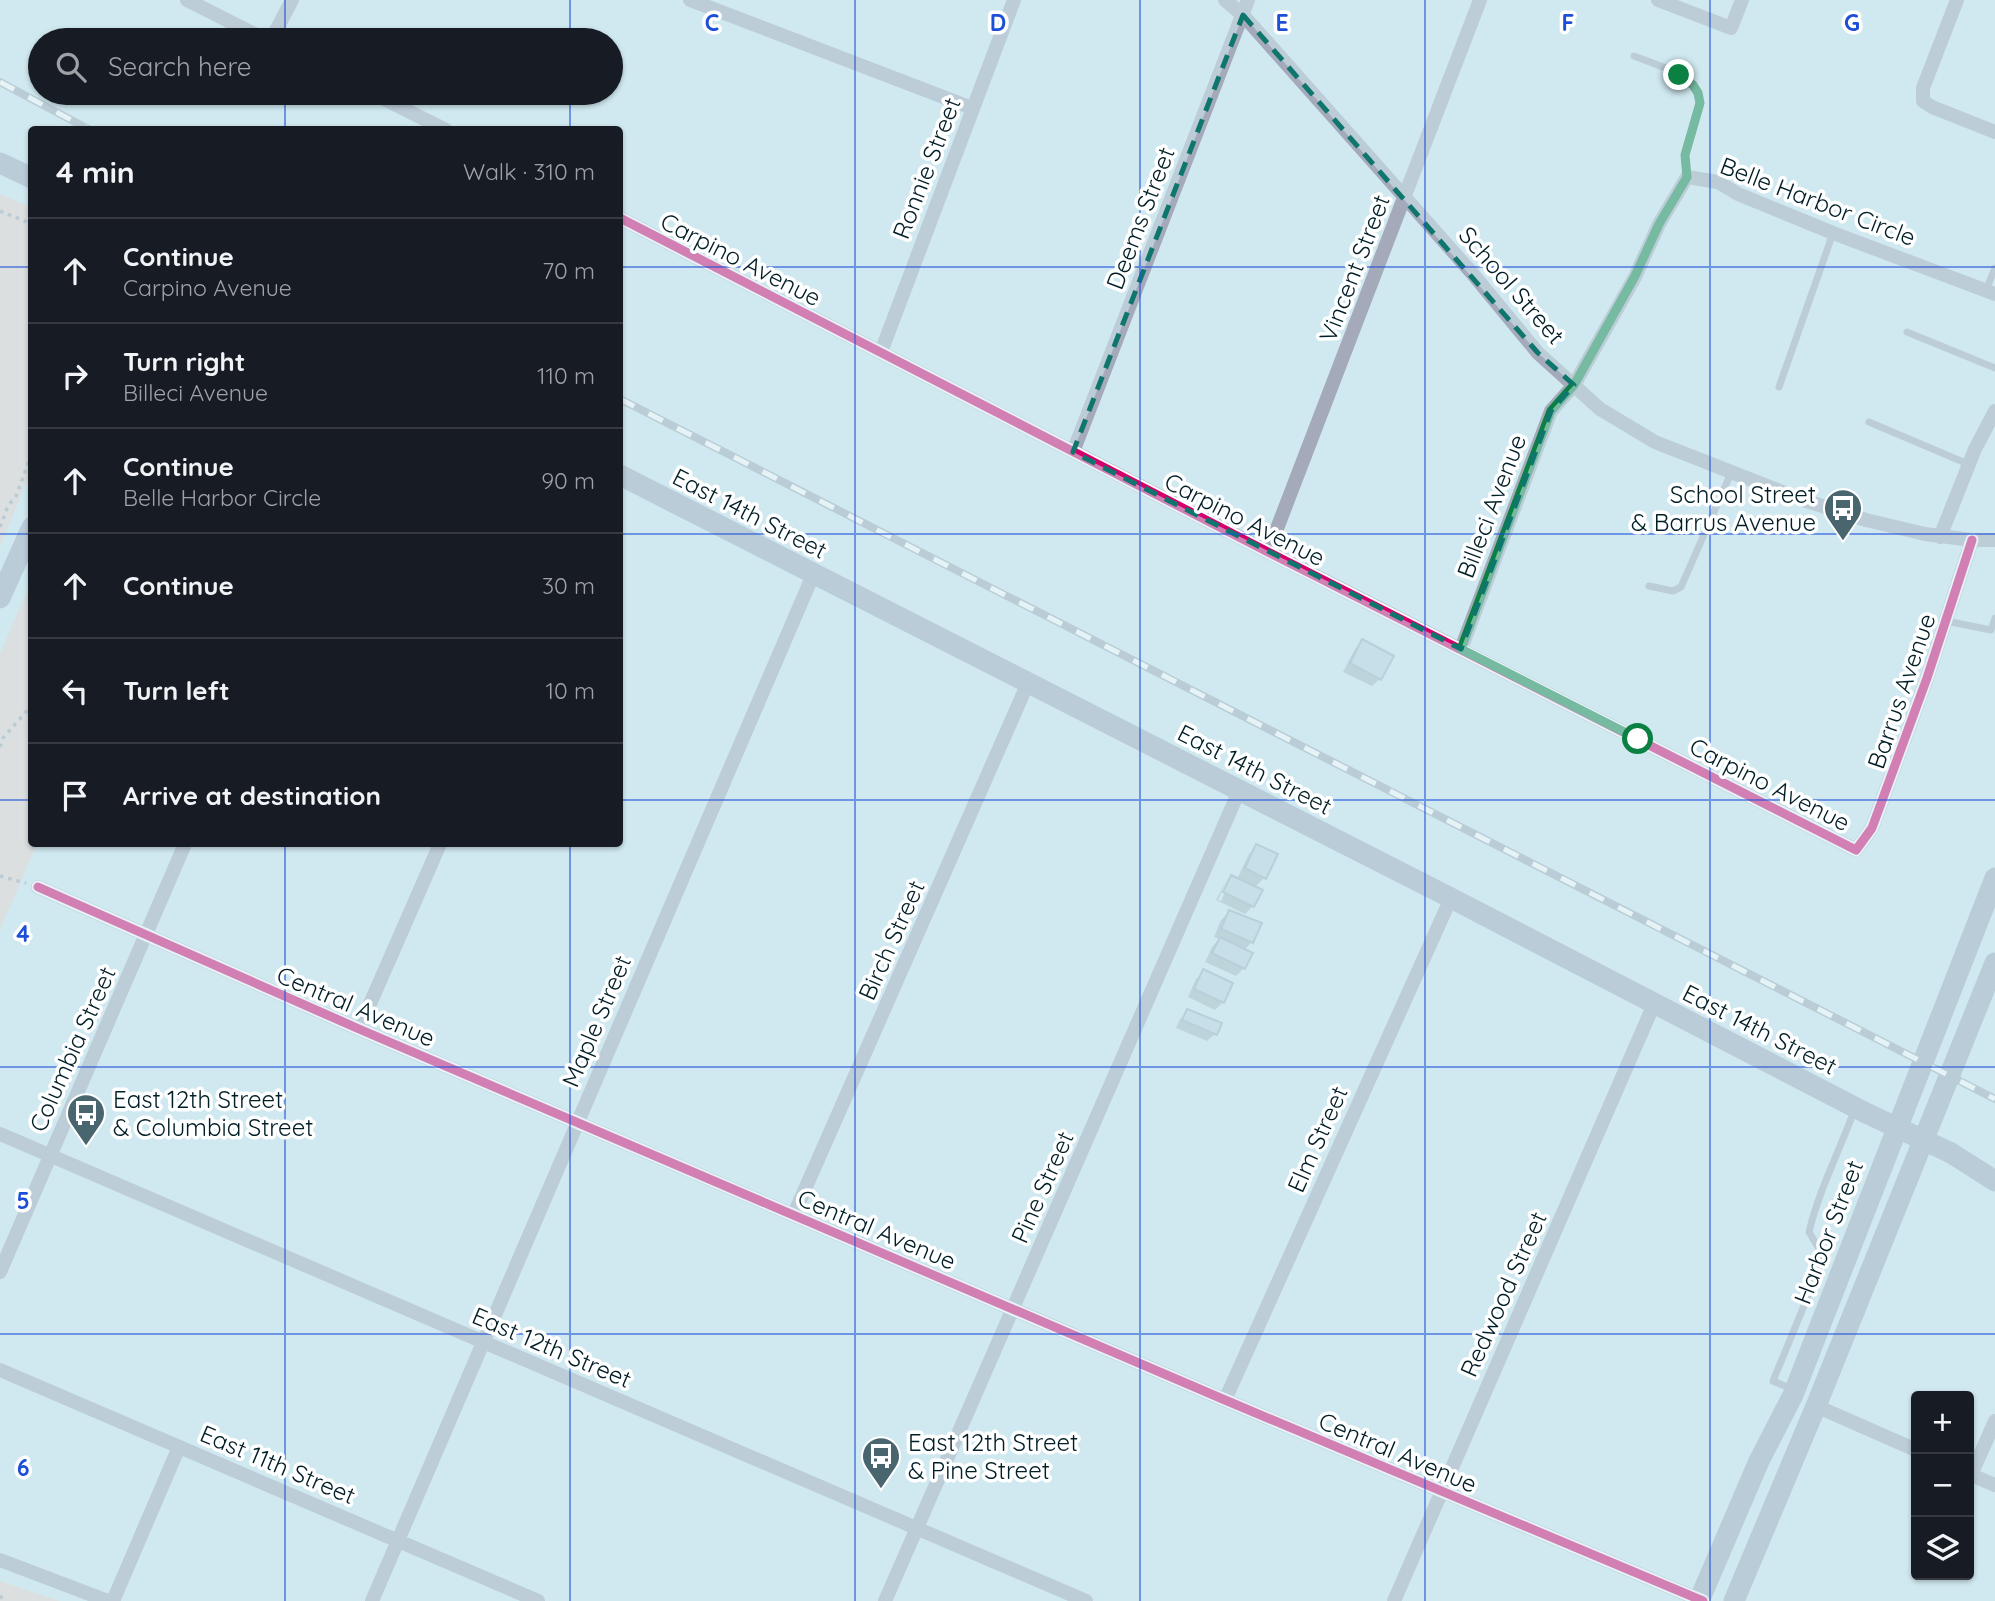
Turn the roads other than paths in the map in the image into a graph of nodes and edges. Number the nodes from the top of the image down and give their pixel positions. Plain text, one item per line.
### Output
1 (187, 0) edge
2 (292, 0) edge
3 (690, 0) edge
4 (1014, 0) edge
5 (1225, 0) edge
6 (1248, 0) edge
7 (1480, 0) edge
8 (1658, 0) edge
9 (1742, 0) edge
10 (1957, 0) edge
11 (1243, 15) junction
12 (244, 28) edge
13 (276, 28) edge
14 (1634, 56) dead end
15 (396, 105) edge
16 (972, 108) junction
17 (438, 126) edge
18 (1995, 132) edge
19 (0, 163) edge
20 (28, 176) edge
21 (1687, 177) junction
22 (1406, 198) junction
23 (623, 220) edge
24 (1833, 233) junction
25 (1995, 268) edge
26 (1991, 292) edge
27 (1907, 332) dead end
28 (881, 352) junction
29 (1995, 368) edge
30 (1574, 385) junction
31 (1779, 387) dead end
32 (1995, 411) edge
33 (1869, 422) dead end
34 (1073, 452) junction
35 (1968, 464) junction
36 (1732, 472) junction
37 (623, 477) edge
38 (28, 536) edge
39 (1940, 537) junction
40 (1972, 540) junction
41 (1995, 540) edge
42 (1268, 552) junction
43 (813, 575) junction
44 (1649, 586) dead end
45 (0, 598) edge
46 (1995, 618) edge
47 (1946, 621) junction
48 (1461, 649) junction
49 (1028, 683) junction
50 (1239, 791) junction
51 (184, 847) edge
52 (439, 847) edge
53 (1856, 850) joint
54 (1995, 878) edge
55 (38, 887) road end
56 (1451, 898) junction
57 (146, 935) junction
58 (1995, 963) edge
59 (1654, 1004) junction
60 (359, 1029) junction
61 (1861, 1110) junction
62 (577, 1121) junction
63 (0, 1134) edge
64 (50, 1156) junction
65 (1995, 1181) edge
66 (794, 1214) junction
67 (0, 1272) edge
68 (1014, 1308) junction
69 (483, 1341) junction
70 (0, 1370) edge
71 (1794, 1390) junction
72 (1225, 1400) junction
73 (1816, 1406) junction
74 (1995, 1421) edge
75 (179, 1447) junction
76 (1911, 1448) edge
77 (1974, 1466) edge
78 (1974, 1476) edge
79 (1995, 1485) edge
80 (1442, 1491) junction
81 (916, 1529) junction
82 (398, 1541) junction
83 (0, 1560) edge
84 (1701, 1600) edge
85 (108, 1601) edge
86 (113, 1601) edge
87 (373, 1601) edge
88 (538, 1601) edge
89 (885, 1601) edge
90 (1086, 1601) edge
91 (1394, 1601) edge
92 (1734, 1601) edge

1 - 12 street
2 - 13 street
3 - 16 street
4 - 16 street, Ronnie Street
5 - 11 street, School Street
6 - 11 street, Deems Street
7 - 22 street, Vincent Street
8 - 9 street
10 - 18 street
11 - 22 street, School Street
11 - 34 street, Deems Street
14 - 21 lane
15 - 17 street
16 - 28 street, Ronnie Street
19 - 20 street
21 - 24 street, Belle Harbor Circle
21 - 30 street, Belle Harbor Circle
22 - 30 street, School Street
22 - 42 street, Vincent Street
23 - 28 street, Carpino Avenue
24 - 26 street, Belle Harbor Circle
24 - 31 lane
25 - 26 lane
27 - 29 lane
28 - 34 street, Carpino Avenue
30 - 36 street, School Street
30 - 48 street, Billeci Avenue
32 - 35 street
33 - 35 lane
34 - 42 street, Carpino Avenue
35 - 39 street
36 - 39 street, School Street
36 - 44 lane
37 - 43 street, East 14th Street
38 - 45 street
39 - 40 street, School Street
40 - 41 street, School Street
40 - 47 street, Barrus Avenue
42 - 48 street, Carpino Avenue
43 - 49 street, East 14th Street
43 - 62 street, Maple Street
46 - 47 lane
47 - 53 street, Barrus Avenue
48 - 53 street, Carpino Avenue
49 - 50 street, East 14th Street
49 - 66 street, Birch Street
50 - 56 street, East 14th Street
50 - 68 street, Pine Street
51 - 57 street, Columbia Street
52 - 60 street
54 - 71 street, Harbor Street
55 - 57 street, Central Avenue
56 - 59 street, East 14th Street
56 - 72 street, Elm Street
57 - 60 street, Central Avenue
57 - 64 street, Columbia Street
58 - 73 street
59 - 61 street, East 14th Street
59 - 80 street, Redwood Street
60 - 62 street, Central Avenue
61 - 65 street, East 14th Street, bridge
61 - 71 lane
62 - 66 street, Central Avenue
62 - 69 street, Maple Street
63 - 64 street, East 12th Street
64 - 67 street, Columbia Street
64 - 69 street, East 12th Street
66 - 68 street, Central Avenue
68 - 72 street, Central Avenue
68 - 81 street, Pine Street
69 - 81 street, East 12th Street
69 - 82 street, Maple Street
70 - 75 street, East 11th Street
71 - 84 street, Harbor Street
72 - 80 street, Central Avenue
73 - 76 street
73 - 92 street
74 - 77 street
75 - 82 street, East 11th Street
75 - 86 street
78 - 79 street
80 - 84 street, Central Avenue
80 - 91 street, Redwood Street
81 - 89 street, Pine Street
81 - 90 street, East 12th Street
82 - 87 street, Maple Street
82 - 88 street, East 11th Street
83 - 85 street

